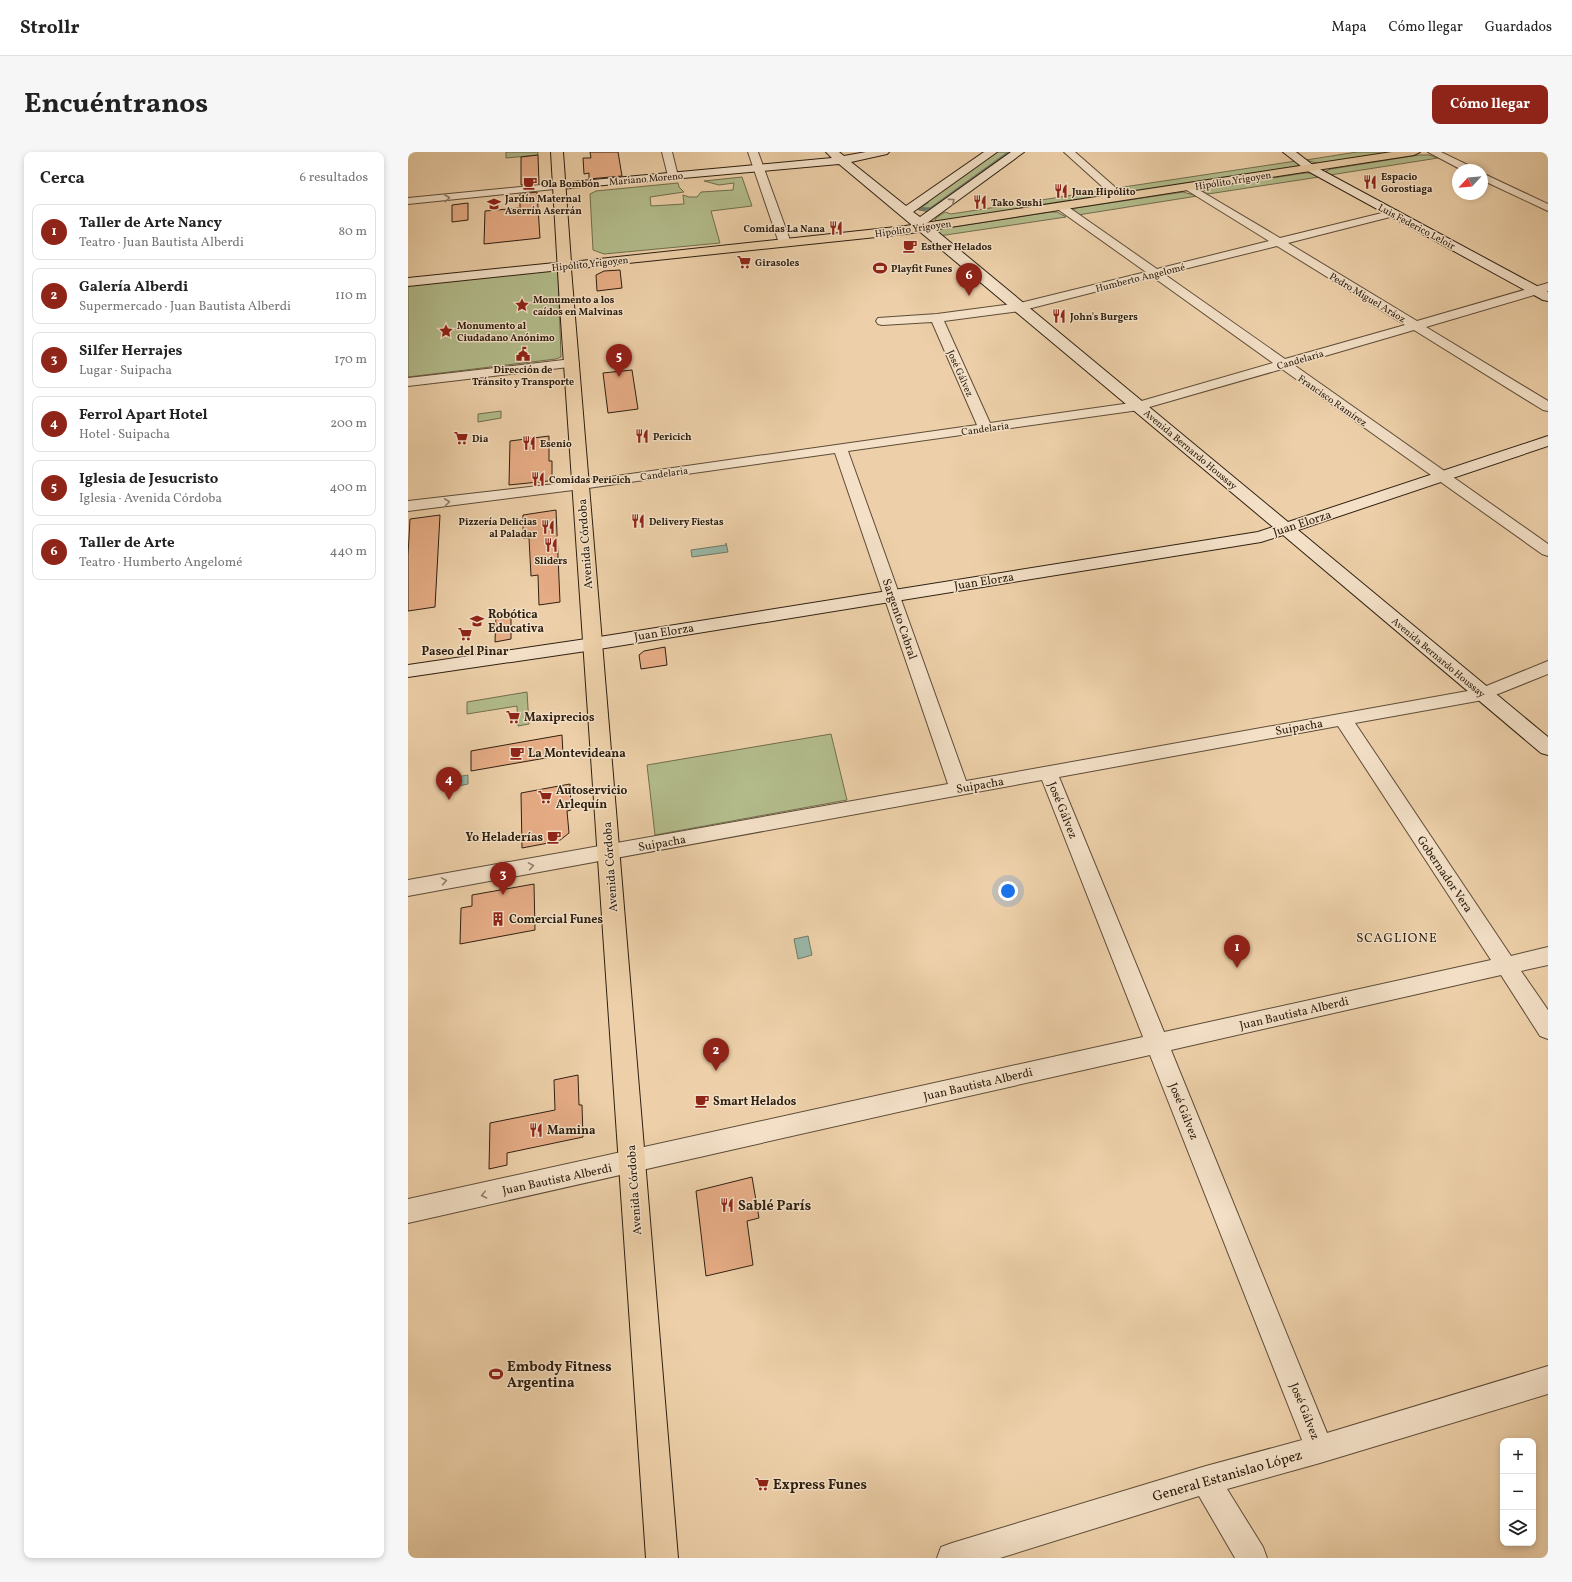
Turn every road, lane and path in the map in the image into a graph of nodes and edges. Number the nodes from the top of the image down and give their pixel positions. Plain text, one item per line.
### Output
1 (557, 152) edge
2 (667, 152) edge
3 (753, 152) edge
4 (832, 152) edge
5 (883, 152) edge
6 (991, 152) edge
7 (1018, 152) edge
8 (1068, 152) edge
9 (1288, 152) edge
10 (1414, 152) edge
11 (1433, 152) edge
12 (843, 160) junction
13 (1458, 164) edge
14 (758, 168) junction
15 (1310, 168) junction
16 (673, 176) junction
17 (1488, 179) edge
18 (560, 186) junction
19 (1188, 186) junction
20 (1120, 197) junction
21 (408, 201) edge
22 (1060, 206) junction
23 (1548, 208) edge
24 (906, 212) junction
25 (1394, 213) junction
26 (922, 225) junction
27 (1279, 242) junction
28 (785, 243) junction
29 (565, 266) junction
30 (1154, 273) junction
31 (408, 282) edge
32 (1542, 289) edge
33 (1548, 297) edge
34 (1020, 307) junction
35 (937, 318) junction
36 (882, 321) dead end
37 (1416, 326) junction
38 (572, 363) junction
39 (1283, 364) junction
40 (408, 382) edge
41 (1139, 406) junction
42 (1548, 407) edge
43 (985, 428) junction
44 (1548, 440) edge
45 (840, 448) junction
46 (1442, 476) junction
47 (581, 485) junction
48 (408, 506) edge
49 (1287, 529) junction
50 (1548, 551) edge
51 (892, 596) junction
52 (593, 644) junction
53 (1548, 667) edge
54 (408, 671) edge
55 (1483, 694) junction
56 (1343, 720) junction
57 (1548, 748) edge
58 (1048, 773) junction
59 (959, 789) junction
60 (609, 853) junction
61 (408, 888) edge
62 (1548, 956) edge
63 (1506, 965) junction
64 (1548, 1029) edge
65 (1157, 1044) junction
66 (632, 1162) junction
67 (408, 1211) edge
68 (1548, 1380) edge
69 (1320, 1449) junction
70 (1206, 1480) junction
71 (662, 1558) edge
72 (952, 1558) edge
73 (1252, 1558) edge

1 - 18 main road, Avenida Córdoba
2 - 16 street
3 - 14 street
4 - 12 street, Avenida Bernardo Houssay
5 - 12 street, Mariano Moreno
6 - 24 street
26 -> 7 street
8 - 20 street
9 - 15 street, Luis Federico Leloir
10 - 15 main road, Hipólito Yrigoyen
11 - 13 street
12 - 14 street, Mariano Moreno
12 - 24 street, Avenida Bernardo Houssay
14 - 16 street, Mariano Moreno
14 - 28 street
15 - 19 main road, Hipólito Yrigoyen
15 - 25 street, Luis Federico Leloir
16 - 18 street, Mariano Moreno
17 - 23 street
21 -> 18 street, Mariano Moreno
18 - 29 main road, Avenida Córdoba
19 - 20 main road, Hipólito Yrigoyen
19 - 27 street, Pedro Miguel Aráoz
20 - 22 main road, Hipólito Yrigoyen
22 - 26 main road, Hipólito Yrigoyen
22 - 30 street, Francisco Ramírez
24 - 26 street, Avenida Bernardo Houssay
25 - 27 street, Humberto Angelomé
25 - 32 street, Luis Federico Leloir
26 - 28 main road, Hipólito Yrigoyen
26 - 34 street, Avenida Bernardo Houssay
27 - 30 street, Humberto Angelomé
27 - 37 street, Pedro Miguel Aráoz
28 - 29 main road, Hipólito Yrigoyen
29 - 31 street, Hipólito Yrigoyen
29 - 38 main road, Avenida Córdoba
30 - 34 street, Humberto Angelomé
30 - 39 street, Francisco Ramírez
32 - 33 street, Luis Federico Leloir
32 - 37 street, Candelaria
34 - 35 street, Humberto Angelomé
34 - 41 street, Avenida Bernardo Houssay
35 - 36 street, Humberto Angelomé
35 - 43 street, José Gálvez
37 - 39 street, Candelaria
37 - 42 street, Pedro Miguel Aráoz
38 - 40 street
38 - 47 main road, Avenida Córdoba
39 - 41 street, Candelaria
39 - 46 street, Francisco Ramírez
41 - 43 street, Candelaria
41 - 49 street, Avenida Bernardo Houssay
43 - 45 street, Candelaria
44 - 46 street, Juan Elorza
45 - 47 street, Candelaria
45 - 51 street, Sargento Cabral
46 - 49 street, Juan Elorza
46 - 50 street, Francisco Ramírez
48 -> 47 street, Candelaria
47 - 52 main road, Avenida Córdoba
49 - 51 street, Juan Elorza
49 - 55 street, Avenida Bernardo Houssay
51 - 52 street, Juan Elorza
51 - 59 street, Sargento Cabral
52 - 54 street, Juan Elorza
52 - 60 main road, Avenida Córdoba
53 - 55 street, Suipacha
55 - 56 street, Suipacha
55 - 57 street, Avenida Bernardo Houssay
56 - 58 street, Suipacha
56 - 63 street, Gobernador Vera
58 - 59 street, Suipacha
58 - 65 street, José Gálvez
59 - 60 street, Suipacha
61 -> 60 street, Suipacha
60 - 66 main road, Avenida Córdoba
62 - 63 street, Juan Bautista Alberdi
63 - 64 street, Gobernador Vera
63 - 65 street, Juan Bautista Alberdi
65 - 66 street, Juan Bautista Alberdi
65 - 69 street, José Gálvez
66 -> 67 street, Juan Bautista Alberdi
66 - 71 main road, Avenida Córdoba
68 - 69 street, General Estanislao López
69 - 70 street, General Estanislao López
70 - 72 street, General Estanislao López
70 - 73 street

